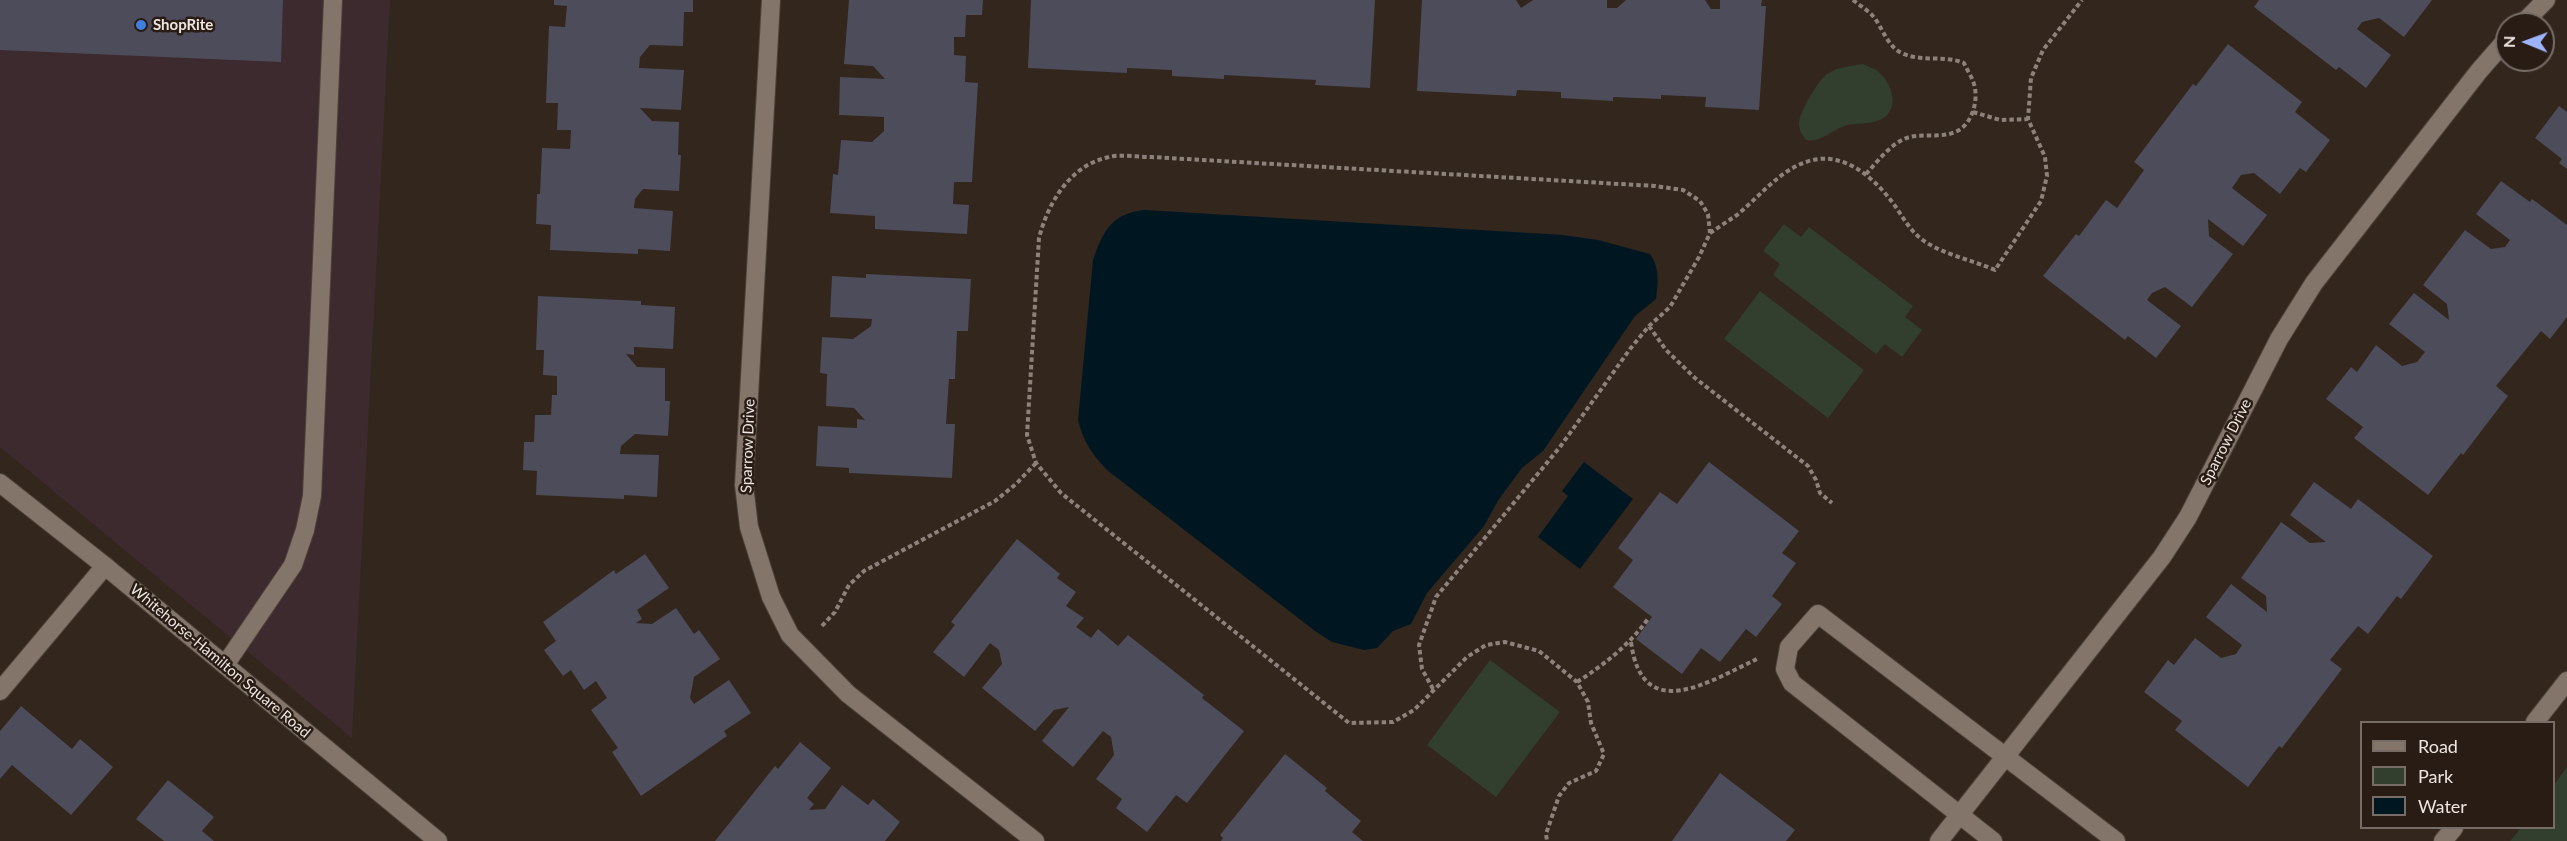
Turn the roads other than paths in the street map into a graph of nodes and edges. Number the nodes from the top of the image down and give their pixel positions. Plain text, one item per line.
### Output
1 (333, 0) edge
2 (771, 0) edge
3 (2546, 0) edge
4 (2534, 12) edge
5 (2495, 53) edge
6 (0, 483) edge
7 (105, 566) junction
8 (225, 665) junction
9 (2567, 681) edge
10 (0, 691) edge
11 (2537, 721) edge
12 (2005, 757) junction
13 (1960, 815) junction
14 (2453, 829) edge
15 (438, 841) edge
16 (1035, 841) edge
17 (1940, 841) edge
18 (1993, 841) edge
19 (2116, 841) edge
20 (2443, 841) edge

1 - 8 street
2 - 16 street, Sparrow Drive
3 - 4 street
5 - 12 street, Sparrow Drive
6 - 7 street, Whitehorse-Hamilton Square Road
7 - 8 street, Whitehorse-Hamilton Square Road
7 - 10 street
8 - 15 street, Whitehorse-Hamilton Square Road
9 - 11 street
12 - 13 street, Sparrow Drive
12 - 13 street
12 - 19 street
13 - 17 street, Sparrow Drive
13 - 18 street
14 - 20 street

